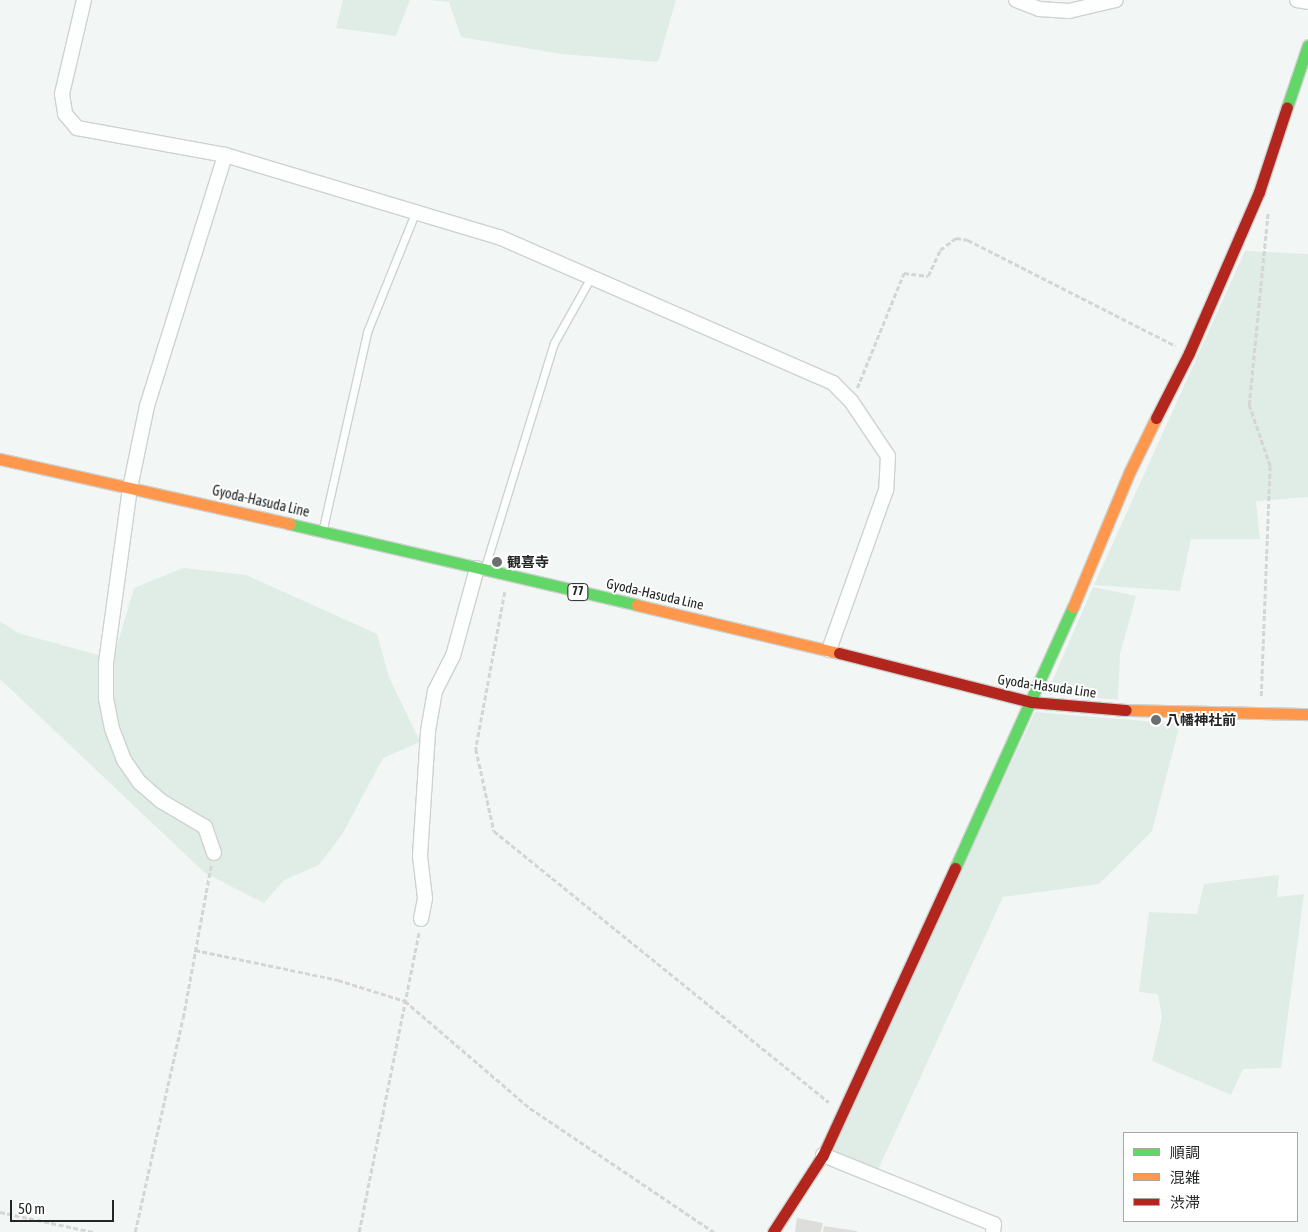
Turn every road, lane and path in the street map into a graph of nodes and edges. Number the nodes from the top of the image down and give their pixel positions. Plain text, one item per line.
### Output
1 (84, 0) edge
2 (1016, 0) edge
3 (1116, 0) edge
4 (1297, 0) edge
5 (1308, 2) edge
6 (1308, 45) edge
7 (225, 155) junction
8 (1259, 192) junction
9 (415, 213) junction
10 (590, 277) junction
11 (1189, 353) junction
12 (851, 401) junction
13 (0, 459) edge
14 (130, 488) junction
15 (322, 531) junction
16 (480, 569) junction
17 (508, 576) junction
18 (829, 650) junction
19 (1031, 702) junction
20 (1260, 713) junction
21 (1308, 714) edge
22 (214, 852) joint
23 (421, 919) joint
24 (195, 950) junction
25 (405, 1001) junction
26 (842, 1112) junction
27 (823, 1155) junction
28 (0, 1212) edge
29 (93, 1232) edge
30 (135, 1232) edge
31 (359, 1232) edge
32 (714, 1232) edge
33 (773, 1232) edge
34 (993, 1232) edge

1 - 7 street
2 - 3 street
4 - 5 street
6 - 8 main road
7 - 9 street
7 - 14 street
8 - 11 main road
8 - 20 path
9 - 10 street
9 - 15 lane
10 - 12 street
10 - 16 lane
11 - 12 path
11 - 19 main road
12 - 18 street
13 - 14 main road, Gyoda-Hasuda Line / 77
14 - 15 main road, Gyoda-Hasuda Line / 77
14 - 22 street
15 - 16 main road, Gyoda-Hasuda Line / 77
16 - 17 main road, Gyoda-Hasuda Line / 77
16 - 23 street
17 - 18 main road, Gyoda-Hasuda Line / 77
17 - 26 path
18 - 19 main road, Gyoda-Hasuda Line / 77
19 - 20 main road, Gyoda-Hasuda Line / 77
19 - 26 main road
20 - 21 main road, Gyoda-Hasuda Line / 77
22 - 24 path
23 - 25 path
24 - 25 path
24 - 30 path
25 - 31 path
25 - 32 path
26 - 27 main road
27 - 33 main road
27 - 34 street
28 - 29 path

